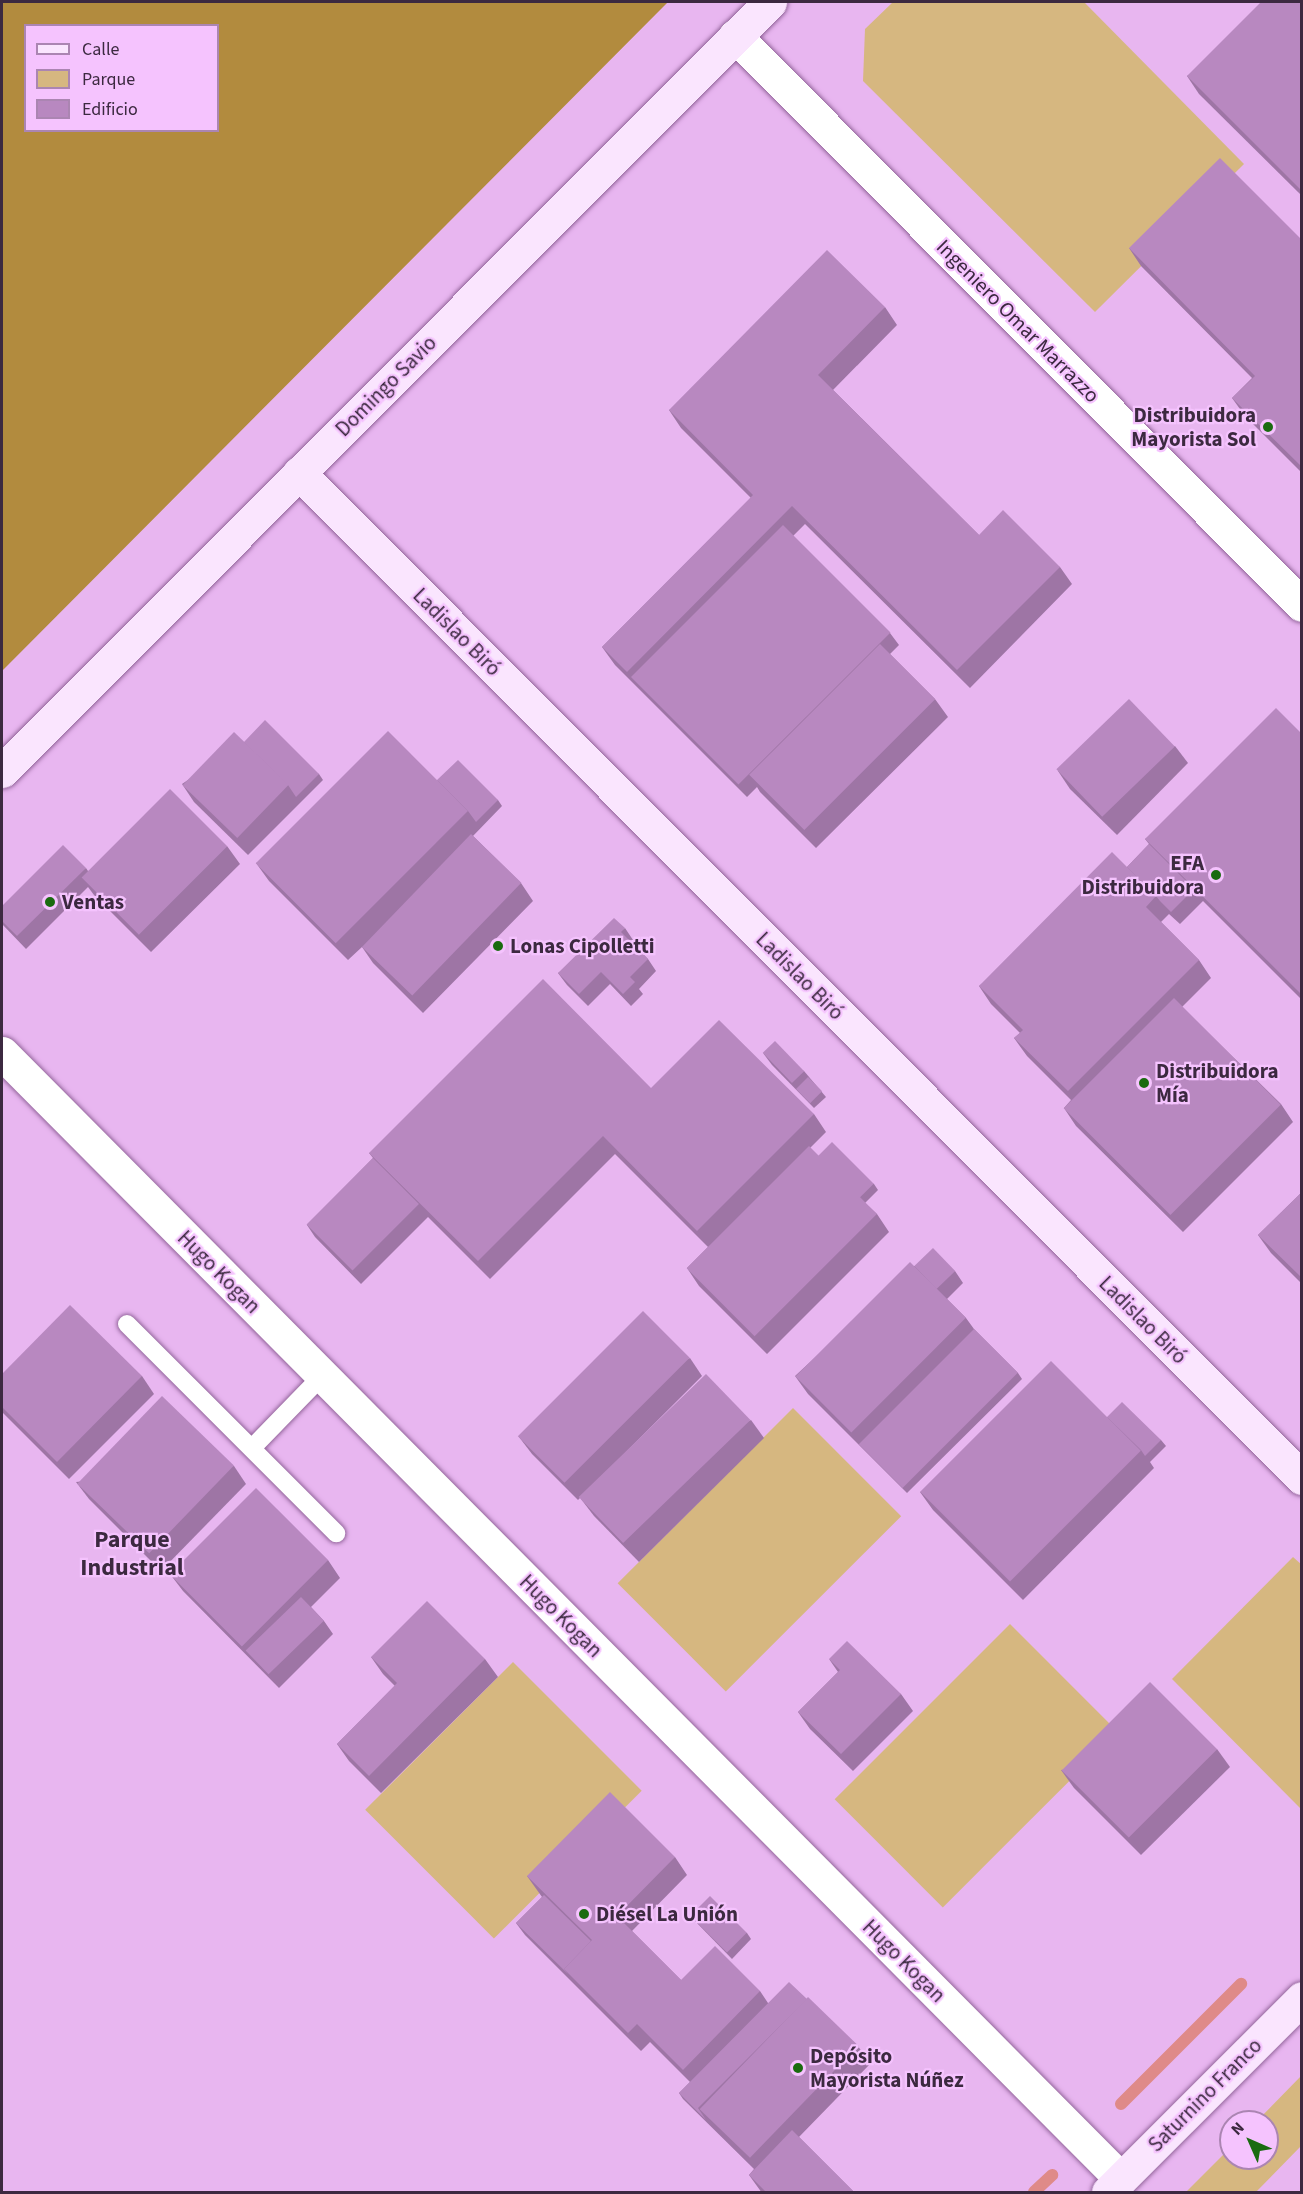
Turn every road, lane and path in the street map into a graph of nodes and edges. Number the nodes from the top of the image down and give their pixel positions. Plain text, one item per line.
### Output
1 (770, 2) edge
2 (735, 36) junction
3 (299, 473) junction
4 (1302, 605) edge
5 (2, 771) edge
6 (2, 1053) edge
7 (127, 1324) dead end
8 (322, 1376) junction
9 (252, 1448) junction
10 (1302, 1478) edge
11 (336, 1533) dead end
12 (1302, 1998) edge
13 (1115, 2186) edge

1 - 2 street, Domingo Savio
2 - 3 street, Domingo Savio
2 - 4 street, Ingeniero Omar Marrazzo
3 - 5 street, Domingo Savio
3 - 10 street, Ladislao Biró
6 - 8 street, Hugo Kogan
7 - 9 lane
8 - 9 lane
8 - 13 street, Hugo Kogan
9 - 11 lane
12 - 13 street, Saturnino Franco

